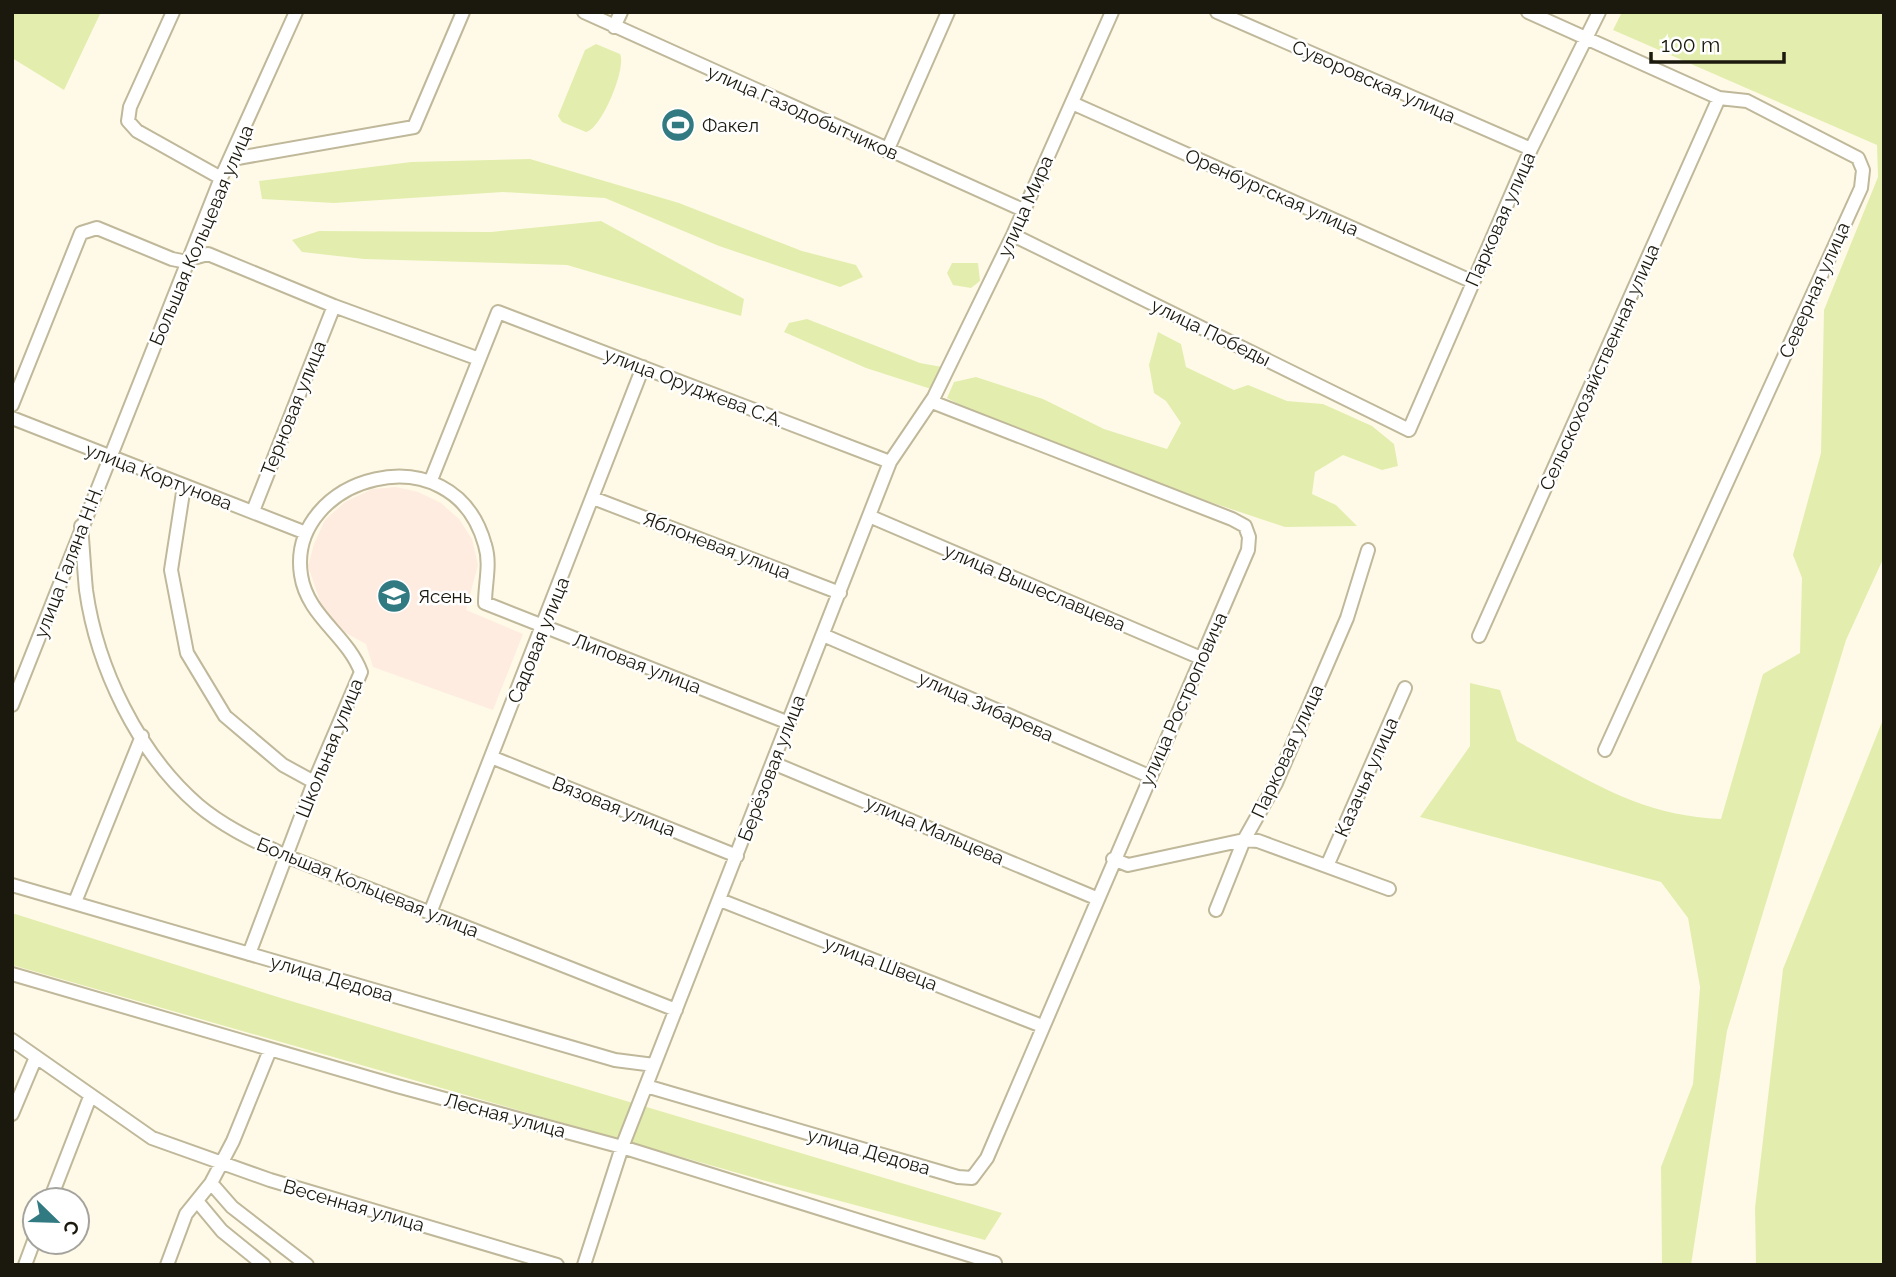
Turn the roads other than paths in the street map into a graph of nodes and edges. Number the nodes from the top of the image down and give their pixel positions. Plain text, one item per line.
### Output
1 (173, 12) edge
2 (296, 12) edge
3 (463, 12) edge
4 (584, 12) edge
5 (621, 12) edge
6 (948, 12) edge
7 (1112, 12) edge
8 (1217, 12) edge
9 (1528, 12) edge
10 (1599, 12) edge
11 (614, 27) junction
12 (1586, 40) junction
13 (1719, 98) junction
14 (1072, 103) junction
15 (1531, 149) junction
16 (887, 151) junction
17 (232, 159) junction
18 (221, 178) junction
19 (1023, 210) junction
20 (1013, 234) junction
21 (191, 257) junction
22 (1471, 281) junction
23 (334, 306) junction
24 (479, 359) junction
25 (643, 367) junction
26 (933, 399) junction
27 (12, 405) edge
28 (12, 418) edge
29 (1409, 430) joint
30 (108, 458) junction
31 (890, 462) junction
32 (431, 480) junction
33 (184, 485) junction
34 (593, 498) junction
35 (253, 511) junction
36 (869, 516) junction
37 (81, 526) junction
38 (306, 533) junction
39 (1368, 550) dead end
40 (840, 593) junction
41 (544, 627) junction
42 (824, 635) junction
43 (1479, 636) dead end
44 (1201, 658) junction
45 (1405, 688) dead end
46 (12, 705) edge
47 (789, 723) junction
48 (142, 736) junction
49 (1605, 750) dead end
50 (491, 757) junction
51 (773, 762) junction
52 (1149, 776) junction
53 (314, 782) junction
54 (1244, 839) junction
55 (286, 856) junction
56 (737, 856) junction
57 (1113, 859) junction
58 (1326, 866) junction
59 (12, 885) edge
60 (1389, 889) dead end
61 (1096, 898) junction
62 (720, 900) junction
63 (75, 902) junction
64 (1216, 910) dead end
65 (430, 913) junction
66 (249, 954) junction
67 (12, 974) edge
68 (676, 1010) junction
69 (1042, 1026) junction
70 (12, 1040) edge
71 (270, 1050) junction
72 (36, 1057) junction
73 (654, 1065) junction
74 (646, 1086) junction
75 (90, 1097) junction
76 (12, 1114) edge
77 (622, 1147) junction
78 (219, 1164) junction
79 (972, 1178) joint
80 (211, 1183) junction
81 (55, 1186) edge
82 (197, 1201) junction
83 (995, 1263) dead end
84 (167, 1265) edge
85 (264, 1265) edge
86 (307, 1265) edge
87 (557, 1265) edge
88 (584, 1265) edge

1 - 18 street
2 - 17 street, Большая Кольцевая улица
3 - 17 street
4 - 11 street, улица Газодобытчиков
5 - 11 street
6 - 16 street
7 - 14 street, улица Мира
8 - 15 street, Суворовская улица
9 - 12 street, Северная улица
10 - 12 street, Парковая улица
11 - 16 street, улица Газодобытчиков
12 - 13 street, Северная улица
12 - 15 street, Парковая улица
13 - 43 street, Сельскохозяйственная улица
13 - 49 street, Северная улица
14 - 19 street, улица Мира
14 - 22 street, Оренбургская улица
15 - 22 street, Парковая улица
16 - 19 street, улица Газодобытчиков
17 - 18 street, Большая Кольцевая улица
18 - 21 street, Большая Кольцевая улица
19 - 20 street, улица Мира
20 - 26 street, улица Мира
20 - 29 street, улица Победы
21 - 23 street
21 - 27 street
21 - 30 street, Большая Кольцевая улица
22 - 29 street, Парковая улица
23 - 24 street
23 - 35 street, Терновая улица
24 - 25 street, улица Оруджева С.А.
24 - 32 street
25 - 31 street, улица Оруджева С.А.
25 - 34 street, Садовая улица
26 - 31 street, Берёзовая улица
26 - 44 street, улица Ростроповича
28 - 30 street, улица Кортунова
30 - 33 street, улица Кортунова
30 - 37 street, улица Галяна Н.Н.
31 - 36 street, Берёзовая улица
32 - 38 street
32 - 41 street, Липовая улица
33 - 35 street, улица Кортунова
33 - 53 street
34 - 40 street, Яблоневая улица
34 - 41 street, Садовая улица
35 - 38 street, улица Кортунова
36 - 40 street, Берёзовая улица
36 - 44 street, улица Вышеславцева
37 - 46 street, улица Галяна Н.Н.
37 - 48 street, Большая Кольцевая улица
38 - 53 street, Школьная улица
39 - 54 street, Парковая улица
40 - 42 street, Берёзовая улица
41 - 47 street, Липовая улица
41 - 50 street, Садовая улица
42 - 47 street, Берёзовая улица
42 - 52 street, улица Зибарева
44 - 52 street, улица Ростроповича
45 - 58 street, Казачья улица
47 - 51 street, Берёзовая улица
48 - 55 street, Большая Кольцевая улица
48 - 63 street
50 - 56 street, Вязовая улица
50 - 65 street, Садовая улица
51 - 56 street, Берёзовая улица
51 - 61 street, улица Мальцева
52 - 57 street, улица Ростроповича
53 - 55 street, Школьная улица
54 - 57 street
54 - 58 street
54 - 64 street, Парковая улица
55 - 65 street, Большая Кольцевая улица
55 - 66 street, Школьная улица
56 - 62 street, Берёзовая улица
57 - 61 street, улица Ростроповича
58 - 60 street
59 - 63 street, улица Дедова
61 - 69 street, улица Ростроповича
62 - 68 street, Берёзовая улица
62 - 69 street, улица Швеца
63 - 66 street, улица Дедова
65 - 68 street, Большая Кольцевая улица
66 - 73 street, улица Дедова
67 - 71 street, Лесная улица
68 - 73 street, Берёзовая улица
69 - 79 street, улица Ростроповича
70 - 72 street, Весенная улица
71 - 77 street, Лесная улица
71 - 78 street
72 - 75 street, Весенная улица
72 - 76 street
73 - 74 street, Берёзовая улица
74 - 77 street, Берёзовая улица
74 - 79 street, улица Дедова
75 - 78 street, Весенная улица
75 - 81 street
77 - 83 street, Лесная улица
77 - 88 street, Берёзовая улица
78 - 80 street
78 - 87 street, Весенная улица
80 - 82 street
80 - 86 street
82 - 84 street
82 - 85 street

